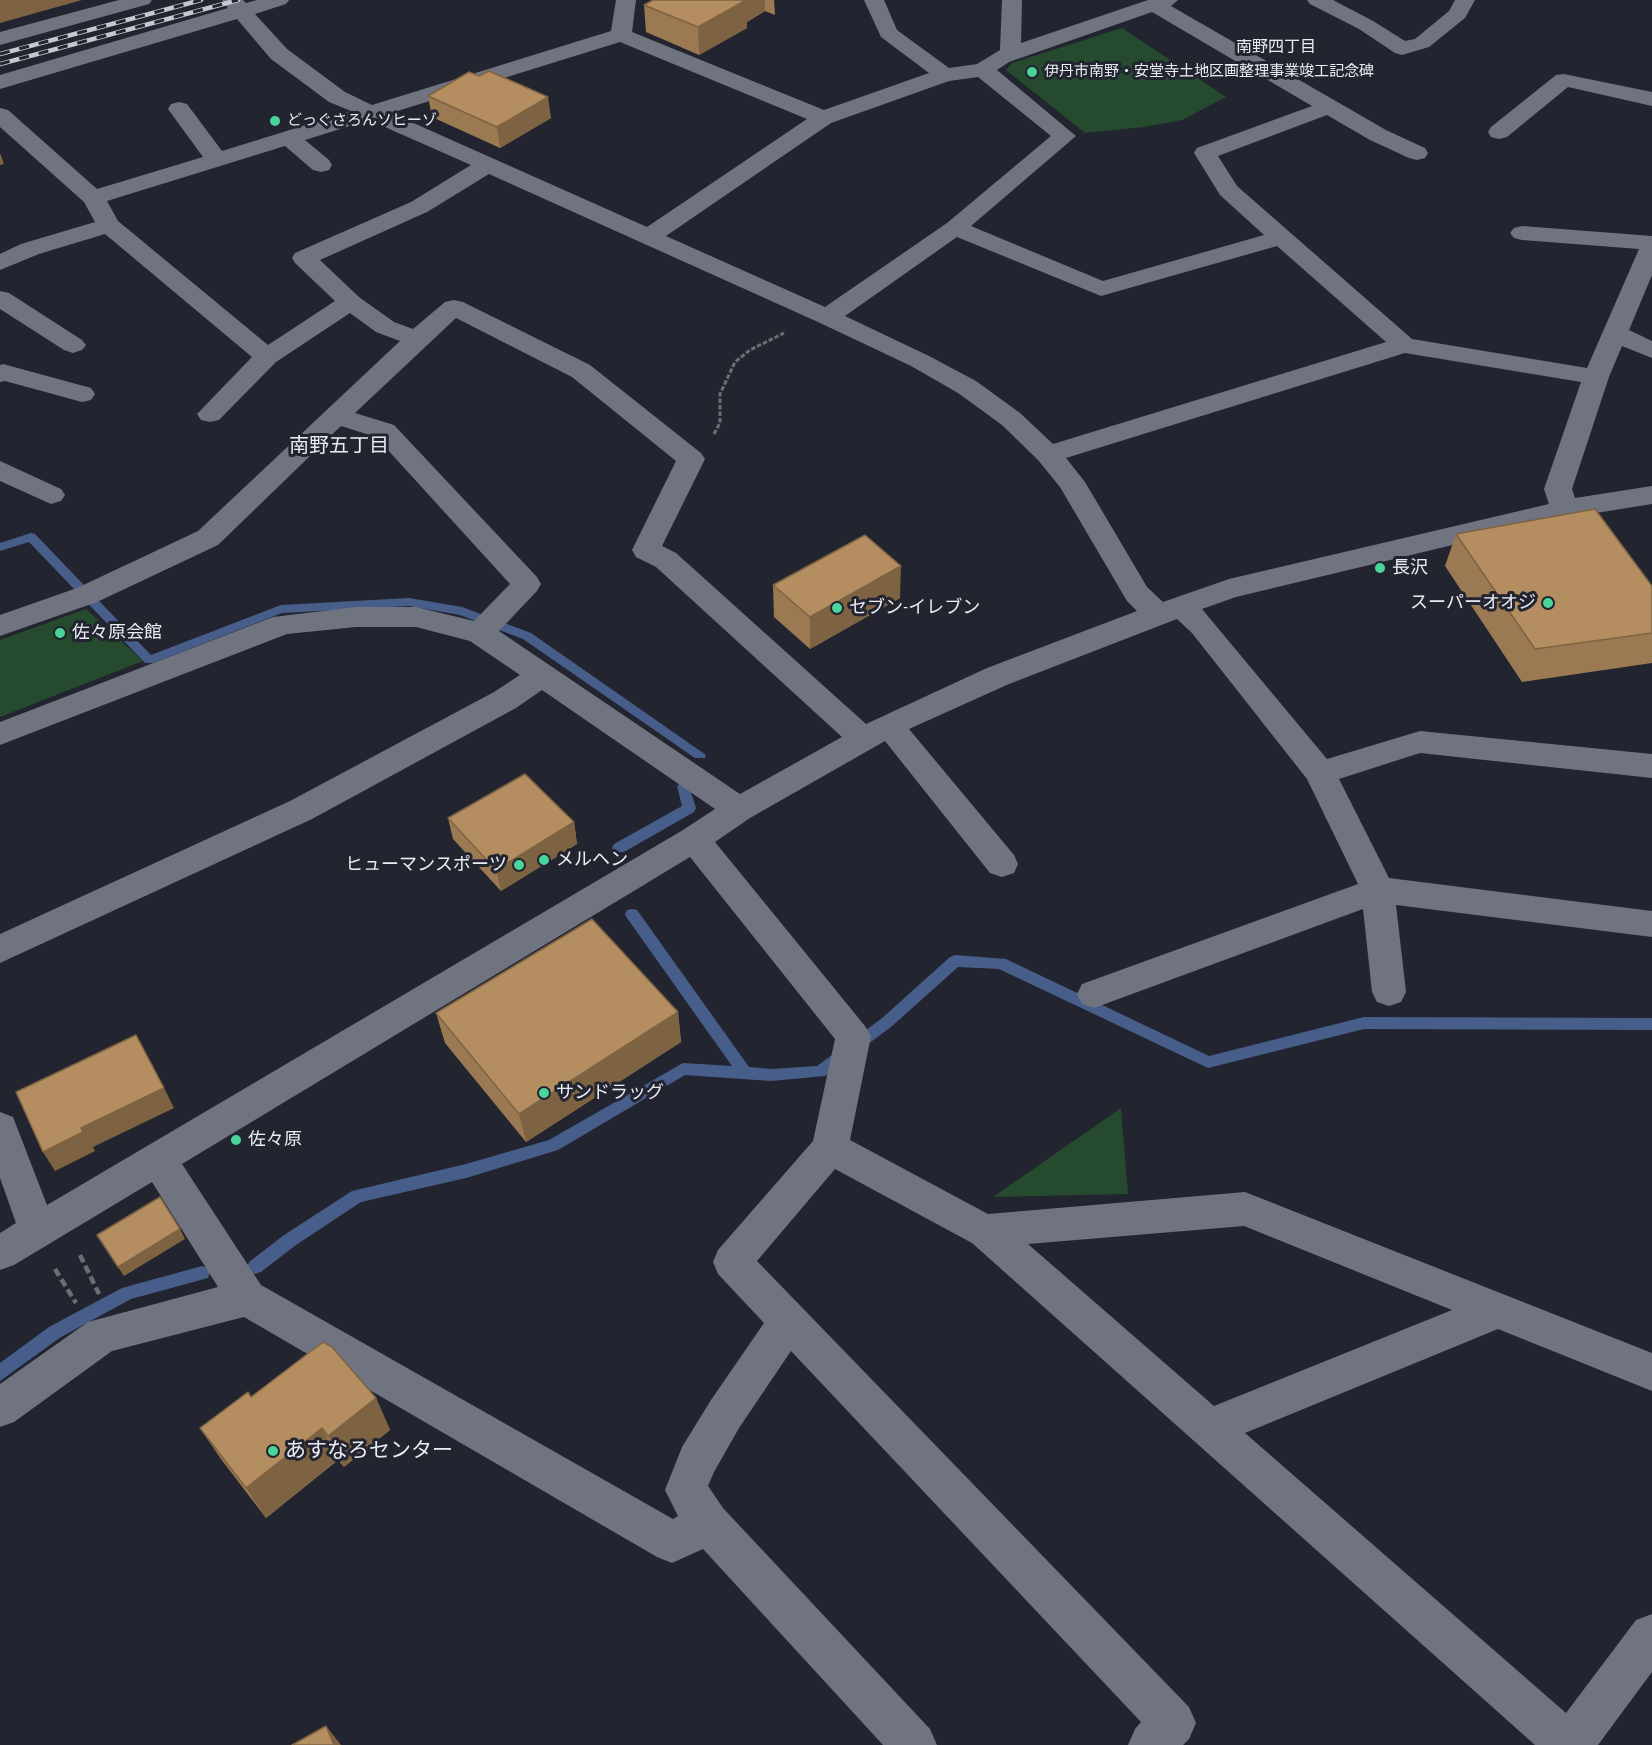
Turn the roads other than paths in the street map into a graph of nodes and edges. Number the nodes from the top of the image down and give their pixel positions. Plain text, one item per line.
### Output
1 (142, 0) edge
2 (279, 0) edge
3 (626, 0) edge
4 (874, 0) edge
5 (1012, 0) edge
6 (1317, 0) edge
7 (1465, 0) edge
8 (1161, 3) edge
9 (236, 5) edge
10 (621, 35) junction
11 (0, 39) edge
12 (1010, 54) junction
13 (984, 70) junction
14 (945, 75) junction
15 (0, 82) edge
16 (1652, 99) edge
17 (1331, 106) junction
18 (178, 109) dead end
19 (373, 113) junction
20 (0, 115) edge
21 (823, 118) junction
22 (1499, 132) dead end
23 (290, 138) junction
24 (1417, 153) dead end
25 (217, 160) junction
26 (489, 164) junction
27 (321, 165) dead end
28 (93, 198) junction
29 (109, 225) junction
30 (955, 228) junction
31 (1522, 233) dead end
32 (648, 237) junction
33 (1282, 237) junction
34 (1652, 245) edge
35 (0, 263) edge
36 (0, 298) edge
37 (350, 302) junction
38 (824, 316) junction
39 (1627, 321) junction
40 (417, 339) junction
41 (73, 345) dead end
42 (1404, 345) junction
43 (1652, 350) edge
44 (267, 357) junction
45 (0, 374) edge
46 (1596, 377) junction
47 (82, 394) dead end
48 (210, 414) dead end
49 (338, 416) junction
50 (1048, 454) junction
51 (0, 470) edge
52 (51, 495) dead end
53 (1652, 495) edge
54 (1565, 509) junction
55 (1169, 610) junction
56 (0, 626) edge
57 (480, 633) junction
58 (543, 674) junction
59 (875, 732) junction
60 (0, 734) edge
61 (1652, 766) edge
62 (1320, 773) junction
63 (739, 809) junction
64 (694, 838) junction
65 (1002, 864) dead end
66 (1378, 890) junction
67 (1652, 924) edge
68 (0, 949) edge
69 (1389, 992) dead end
70 (1094, 994) dead end
71 (0, 1128) edge
72 (830, 1148) junction
73 (158, 1159) junction
74 (38, 1230) junction
75 (985, 1231) junction
76 (0, 1253) edge
77 (247, 1298) junction
78 (1498, 1310) junction
79 (789, 1321) junction
80 (1652, 1372) edge
81 (0, 1408) edge
82 (1208, 1428) junction
83 (708, 1523) junction
84 (1652, 1636) edge
85 (914, 1745) edge
86 (1150, 1745) edge
87 (1569, 1745) edge

1 - 11 street
2 - 9 street
3 - 10 street
4 - 14 street
5 - 12 street
6 - 7 street
8 - 12 street
8 - 17 street
9 - 15 street
9 - 19 street
10 - 19 street
10 - 21 street
12 - 13 street
13 - 14 street
13 - 30 street
14 - 21 street
16 - 22 street
17 - 24 street
17 - 33 street
18 - 25 street
19 - 23 street
19 - 26 street
20 - 28 street
21 - 32 street
23 - 25 street
23 - 27 street
25 - 28 street
26 - 32 street
26 - 37 street
28 - 29 street
29 - 35 street
29 - 44 street
30 - 33 street
30 - 38 street
31 - 34 street
32 - 38 street
33 - 42 street
34 - 39 street
36 - 41 street
37 - 40 street
37 - 44 street
38 - 50 street
39 - 43 street
39 - 46 street
40 - 49 street
40 - 59 street
42 - 46 street
42 - 50 street
44 - 48 street
45 - 47 street
46 - 54 street
49 - 56 street
49 - 57 street
50 - 55 street
51 - 52 street
53 - 54 street
54 - 55 street
55 - 59 street
55 - 62 street
57 - 58 street
57 - 60 street
58 - 63 street
58 - 68 street
59 - 63 street
59 - 65 street
61 - 62 street
62 - 66 street
63 - 64 street
64 - 72 street
64 - 73 street
66 - 67 street
66 - 69 street
66 - 70 street
71 - 74 street
72 - 75 street
72 - 79 street
73 - 74 street
73 - 77 street
74 - 76 street
75 - 78 street
75 - 82 street
77 - 81 street
77 - 83 street
78 - 80 street
78 - 82 street
79 - 83 street
79 - 86 street
82 - 87 street
83 - 85 street
84 - 87 street

